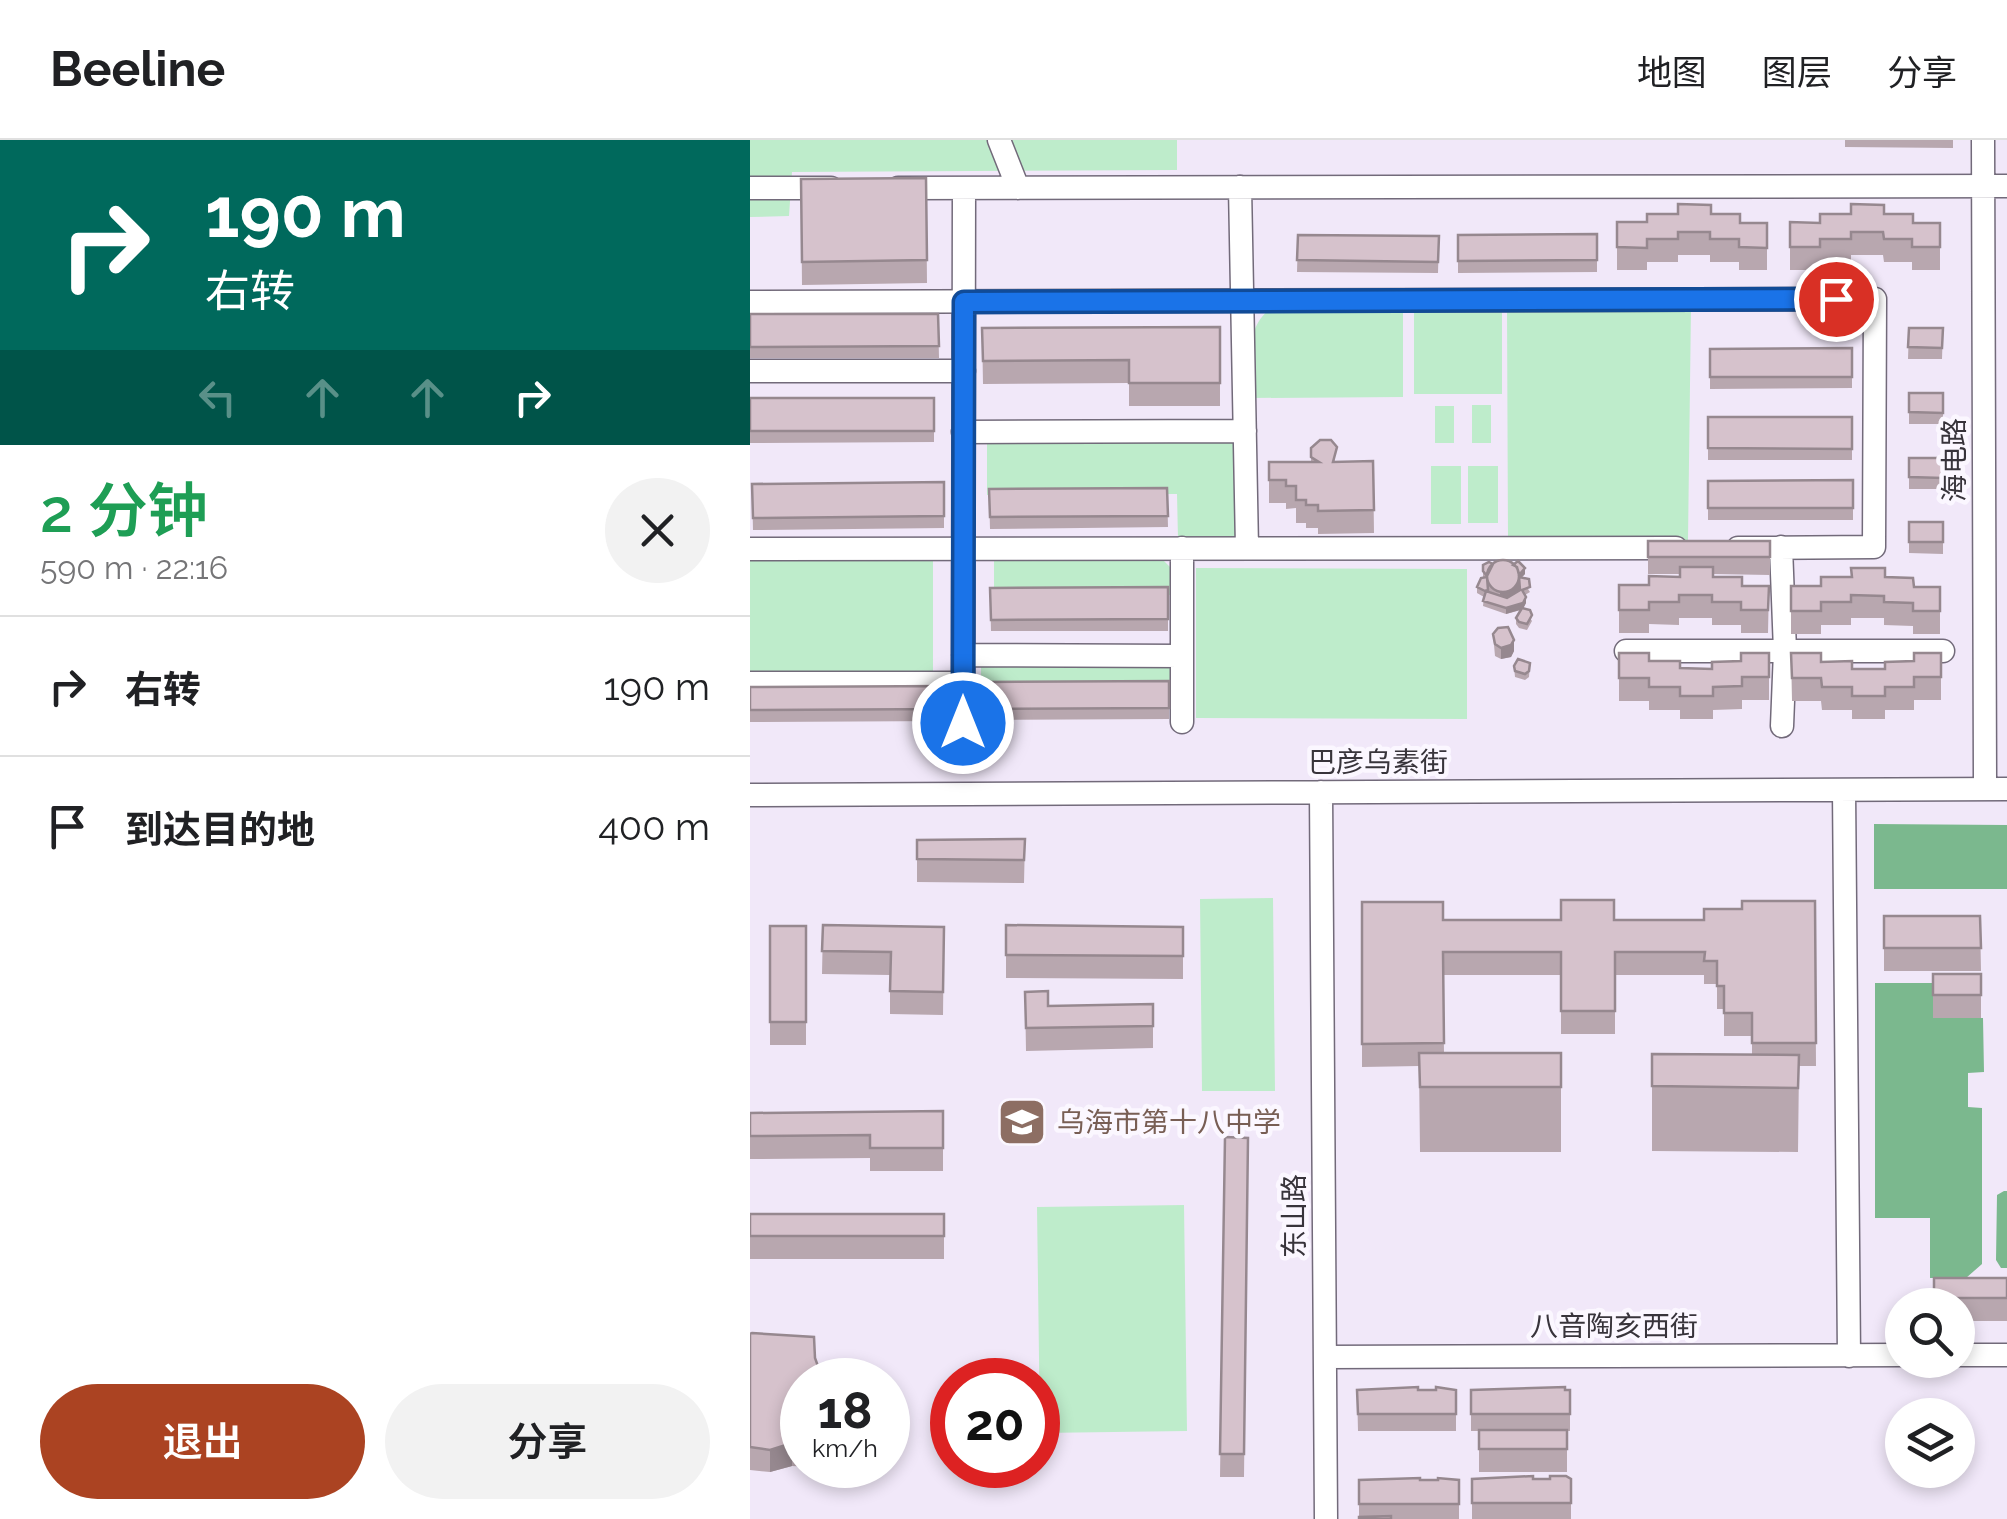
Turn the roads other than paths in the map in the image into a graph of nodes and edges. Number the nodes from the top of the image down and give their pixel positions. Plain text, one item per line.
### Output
1 (998, 140) edge
2 (1983, 140) edge
3 (1995, 186) edge
4 (1240, 187) junction
5 (750, 188) edge
6 (964, 188) junction
7 (1018, 188) junction
8 (1242, 301) junction
9 (750, 302) edge
10 (964, 302) junction
11 (750, 371) edge
12 (964, 372) junction
13 (1244, 431) junction
14 (963, 432) junction
15 (964, 548) junction
16 (1182, 548) junction
17 (1247, 548) junction
18 (1781, 548) junction
19 (750, 549) edge
20 (1626, 651) edge
21 (1785, 651) junction
22 (1943, 651) edge
23 (963, 655) junction
24 (1182, 656) junction
25 (750, 683) edge
26 (963, 683) junction
27 (1182, 722) dead end
28 (963, 723) dead end
29 (1782, 726) dead end
30 (2000, 783) edge
31 (750, 785) edge
32 (1844, 790) junction
33 (1321, 792) junction
34 (750, 795) edge
35 (1975, 1355) edge
36 (2007, 1355) edge
37 (1849, 1356) junction
38 (1885, 1356) edge
39 (1325, 1357) junction
40 (1326, 1519) edge

1 - 7 street
2 - 3 street, 海电路
3 - 4 street
3 - 30 street, 海电路
4 - 7 street
4 - 8 street
5 - 6 street
6 - 7 street
6 - 10 street
8 - 10 street
8 - 13 street
8 - 18 street
9 - 10 street
10 - 12 street
11 - 12 street
12 - 14 street
13 - 14 street
13 - 17 street
14 - 15 street
15 - 16 street
15 - 19 street
15 - 23 street
16 - 17 street
16 - 24 street
17 - 18 street
18 - 21 street
20 - 21 street
21 - 22 street
21 - 29 street
23 - 24 street
23 - 26 street
24 - 27 street
25 - 26 street
26 - 28 street
30 - 31 street, 巴彦乌素街
30 - 32 street, 巴彦乌素街
32 - 33 street, 巴彦乌素街
32 - 37 street
33 - 34 street, 巴彦乌素街
33 - 39 street, 东山路
35 - 36 street
37 - 38 street, 八音陶亥西街
37 - 39 street, 八音陶亥西街
39 - 40 street, 东山路

